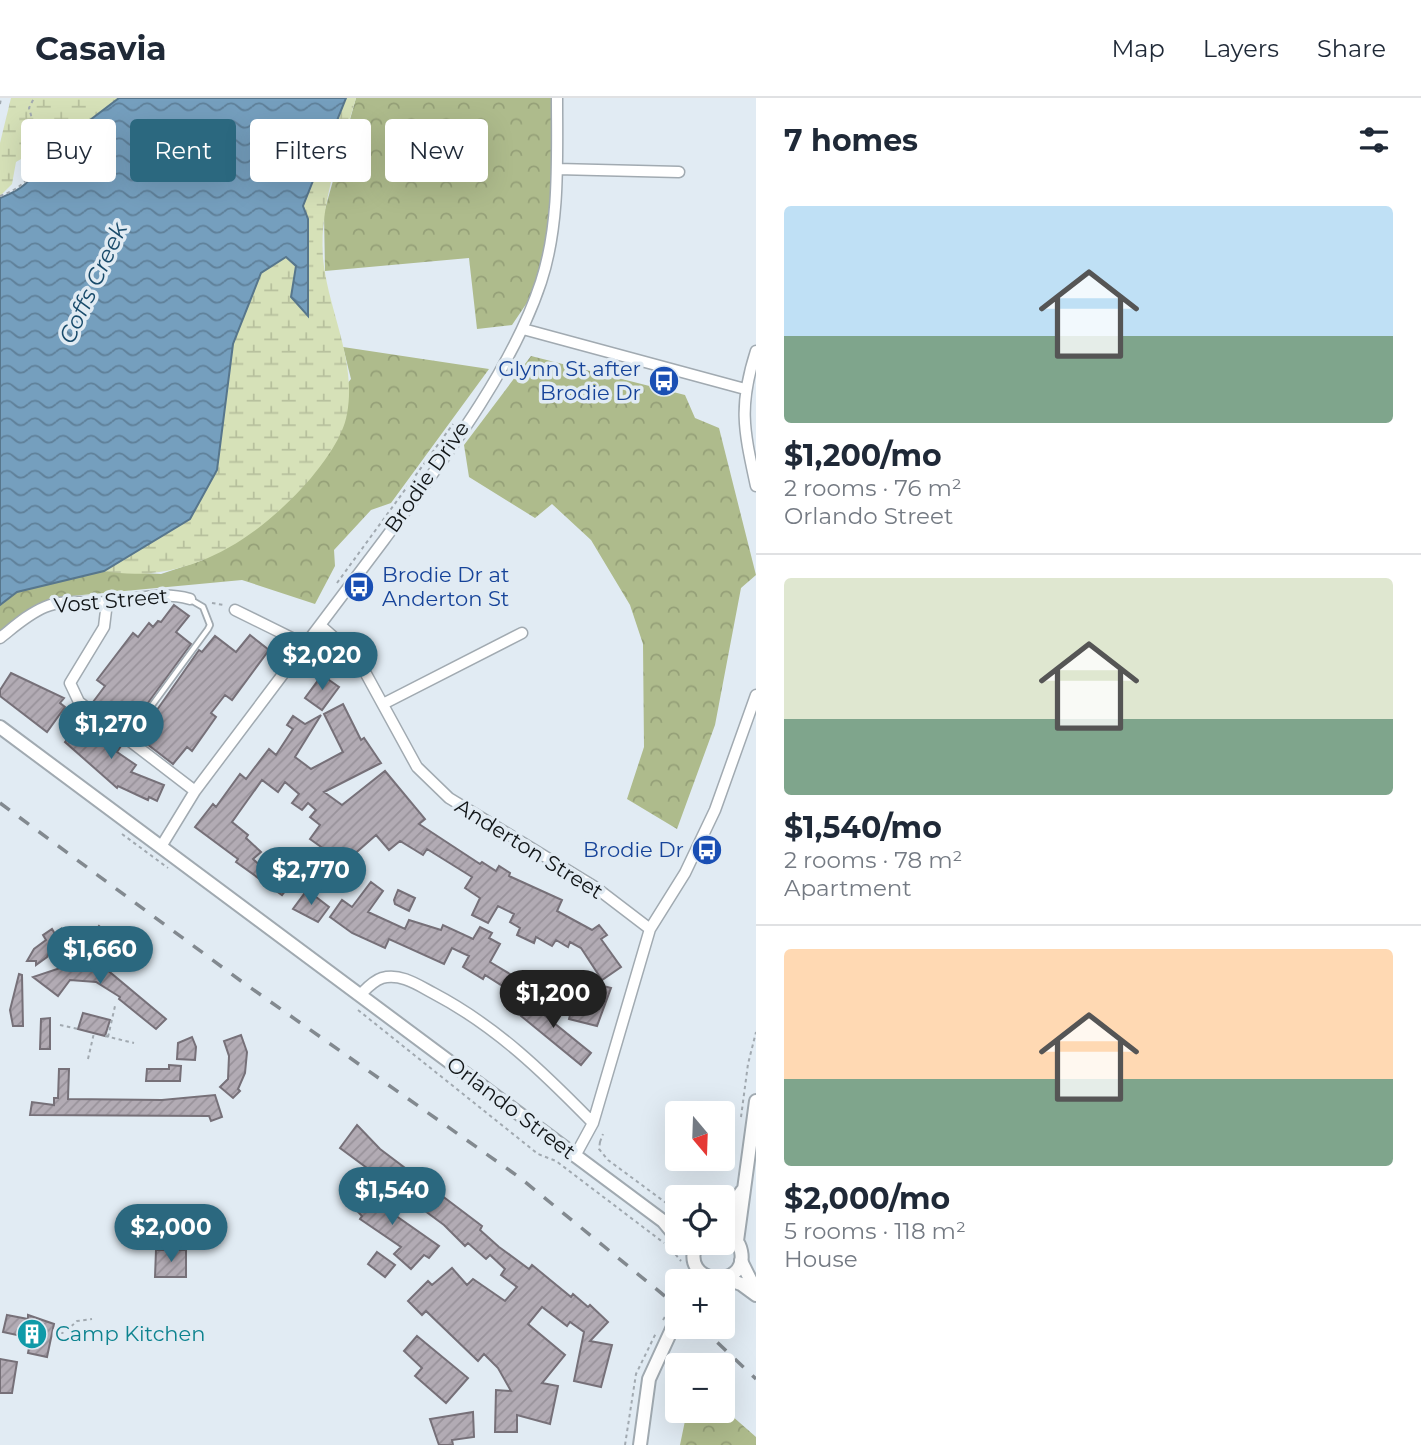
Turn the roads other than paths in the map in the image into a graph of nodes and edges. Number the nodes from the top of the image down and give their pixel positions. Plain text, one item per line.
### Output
1 (557, 98) edge
2 (557, 169) junction
3 (679, 172) dead end
4 (523, 329) junction
5 (756, 351) edge
6 (745, 388) junction
7 (756, 485) edge
8 (190, 599) joint
9 (107, 602) junction
10 (234, 609) road end
11 (320, 625) junction
12 (522, 633) dead end
13 (0, 638) edge
14 (304, 644) junction
15 (756, 695) edge
16 (383, 704) junction
17 (0, 727) edge
18 (128, 738) junction
19 (195, 791) junction
20 (162, 845) junction
21 (650, 929) junction
22 (360, 994) junction
23 (756, 1101) edge
24 (593, 1123) junction
25 (575, 1156) junction
26 (744, 1187) junction
27 (735, 1201) edge
28 (663, 1221) joint
29 (665, 1223) edge
30 (737, 1241) joint
31 (686, 1255) edge
32 (690, 1255) edge
33 (688, 1260) junction
34 (741, 1261) junction
35 (693, 1269) edge
36 (735, 1271) edge
37 (735, 1282) edge
38 (756, 1293) edge
39 (665, 1329) edge
40 (640, 1445) edge

1 - 2 street, Brodie Drive
2 - 3 street
2 - 4 street, Brodie Drive
4 - 6 street
4 - 11 street, Brodie Drive
5 - 6 street
6 - 7 street
8 - 9 street, Vost Street
8 - 18 lane
9 - 13 street, Vost Street
9 - 18 street
10 - 14 street
11 - 14 street, Brodie Drive
11 - 16 street, Anderton Street
12 - 16 street
14 - 19 street, Brodie Drive
15 - 21 street
16 - 21 street, Anderton Street
17 - 20 street, Orlando Street
18 - 19 street
19 - 20 street, Brodie Drive
20 - 22 street, Orlando Street
21 - 24 street
22 - 24 street, Orlando Street
22 - 25 street, Orlando Street
23 - 26 street
24 - 25 street
25 - 28 street, Orlando Street
26 - 27 street
26 - 30 street
28 - 29 street, Orlando Street
30 - 34 street
31 - 33 street
32 - 33 street
33 - 35 street
34 - 36 street
34 - 38 street
37 - 38 street
39 - 40 street

